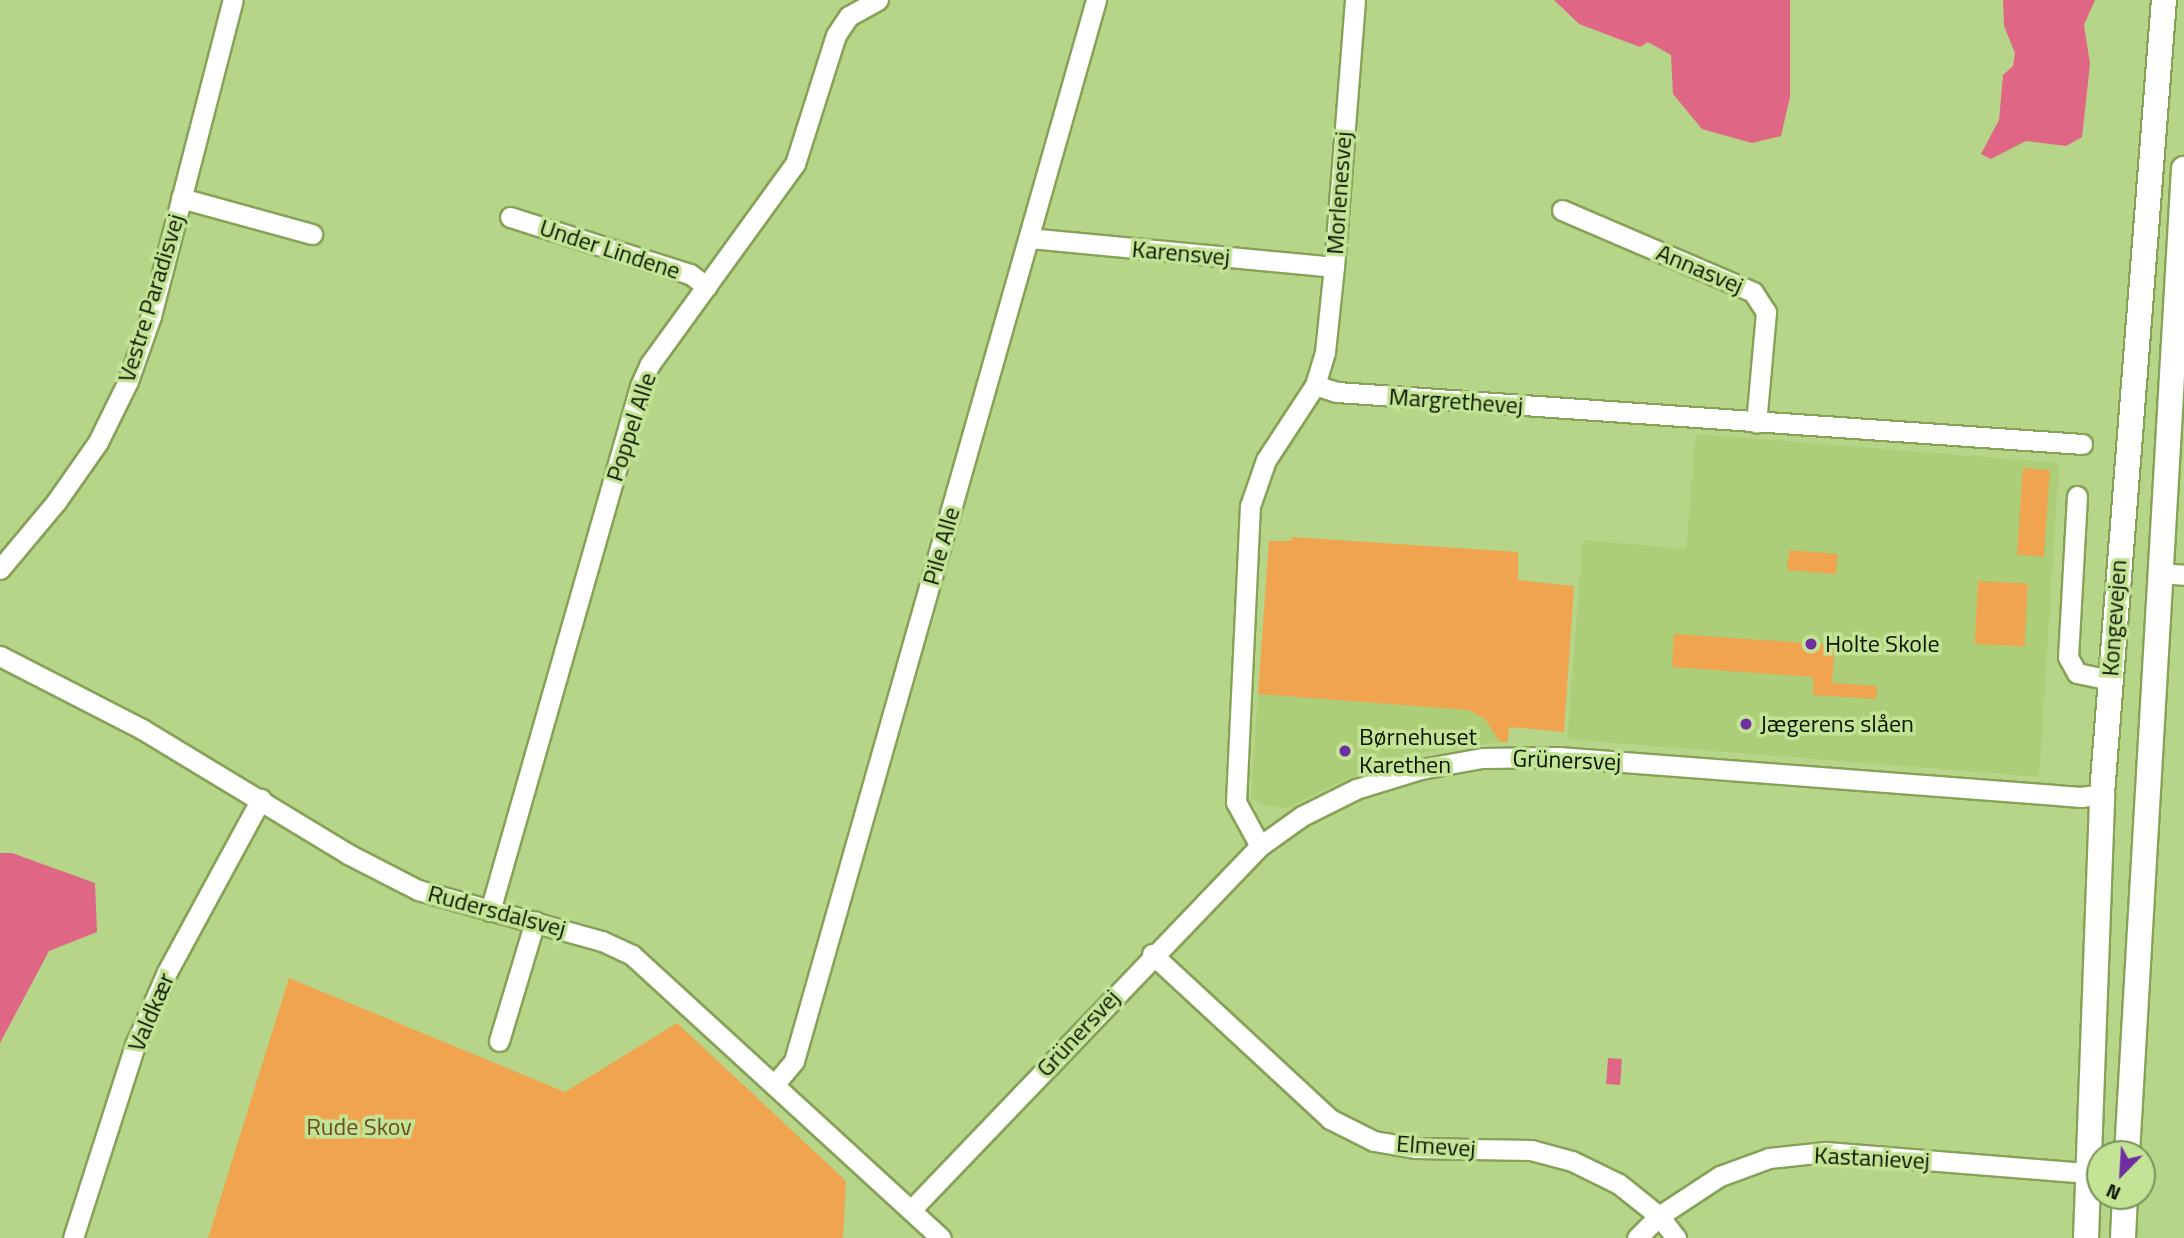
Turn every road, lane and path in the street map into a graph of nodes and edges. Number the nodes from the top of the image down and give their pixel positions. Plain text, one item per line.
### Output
1 (233, 0) edge
2 (877, 0) edge
3 (1096, 0) edge
4 (1354, 0) edge
5 (2164, 0) edge
6 (2184, 169) edge
7 (181, 198) junction
8 (1562, 210) dead end
9 (510, 217) dead end
10 (312, 234) dead end
11 (1029, 238) junction
12 (1334, 267) junction
13 (707, 287) junction
14 (2178, 349) edge
15 (1315, 385) junction
16 (1756, 423) junction
17 (2082, 444) dead end
18 (2077, 496) dead end
19 (0, 569) edge
20 (2158, 573) junction
21 (2184, 575) edge
22 (0, 656) edge
23 (2110, 680) junction
24 (2102, 794) junction
25 (261, 799) junction
26 (1260, 846) junction
27 (490, 911) junction
28 (536, 921) junction
29 (1152, 954) junction
30 (499, 1041) dead end
31 (774, 1085) junction
32 (2089, 1140) edge
33 (2128, 1140) edge
34 (2086, 1173) edge
35 (911, 1210) junction
36 (2087, 1210) edge
37 (2124, 1210) edge
38 (1659, 1216) junction
39 (73, 1238) edge
40 (941, 1238) edge
41 (1637, 1238) edge
42 (1676, 1238) edge
43 (2086, 1238) edge
44 (2123, 1238) edge

1 - 7 street, Vestre Paradisvej
2 - 13 street, Poppel Alle
3 - 11 street, Pile Alle
4 - 12 street, Morlenesvej
5 - 23 main road, Kongevejen
6 - 14 main road, Kongevejen
7 - 10 street, Vestre Paradisvej
7 - 19 street, Vestre Paradisvej
8 - 16 street, Annasvej
9 - 13 street, Under Lindene
11 - 12 street, Karensvej
11 - 31 street, Pile Alle
12 - 15 street, Morlenesvej
13 - 27 street, Poppel Alle
14 - 20 main road, Kongevejen
15 - 16 street, Margrethevej
15 - 26 street
16 - 17 street, Margrethevej
18 - 23 street
20 - 21 street
20 - 33 main road, Kongevejen
22 - 25 street, Rudersdalsvej
23 - 24 main road, Kongevejen
24 - 26 street, Grünersvej
24 - 32 main road, Kongevejen
25 - 27 street, Rudersdalsvej
25 - 39 street, Valdkær
26 - 29 street, Grünersvej
27 - 28 street, Rudersdalsvej
28 - 30 street
28 - 31 street, Rudersdalsvej
29 - 35 street, Grünersvej
29 - 38 street, Elmevej
31 - 35 street, Rudersdalsvej
34 - 38 street, Kastanievej
35 - 40 street, Rudersdalsvej
36 - 43 main road, Kongevejen
37 - 44 main road
38 - 41 street, Kastanievej
38 - 42 street, Elmevej

